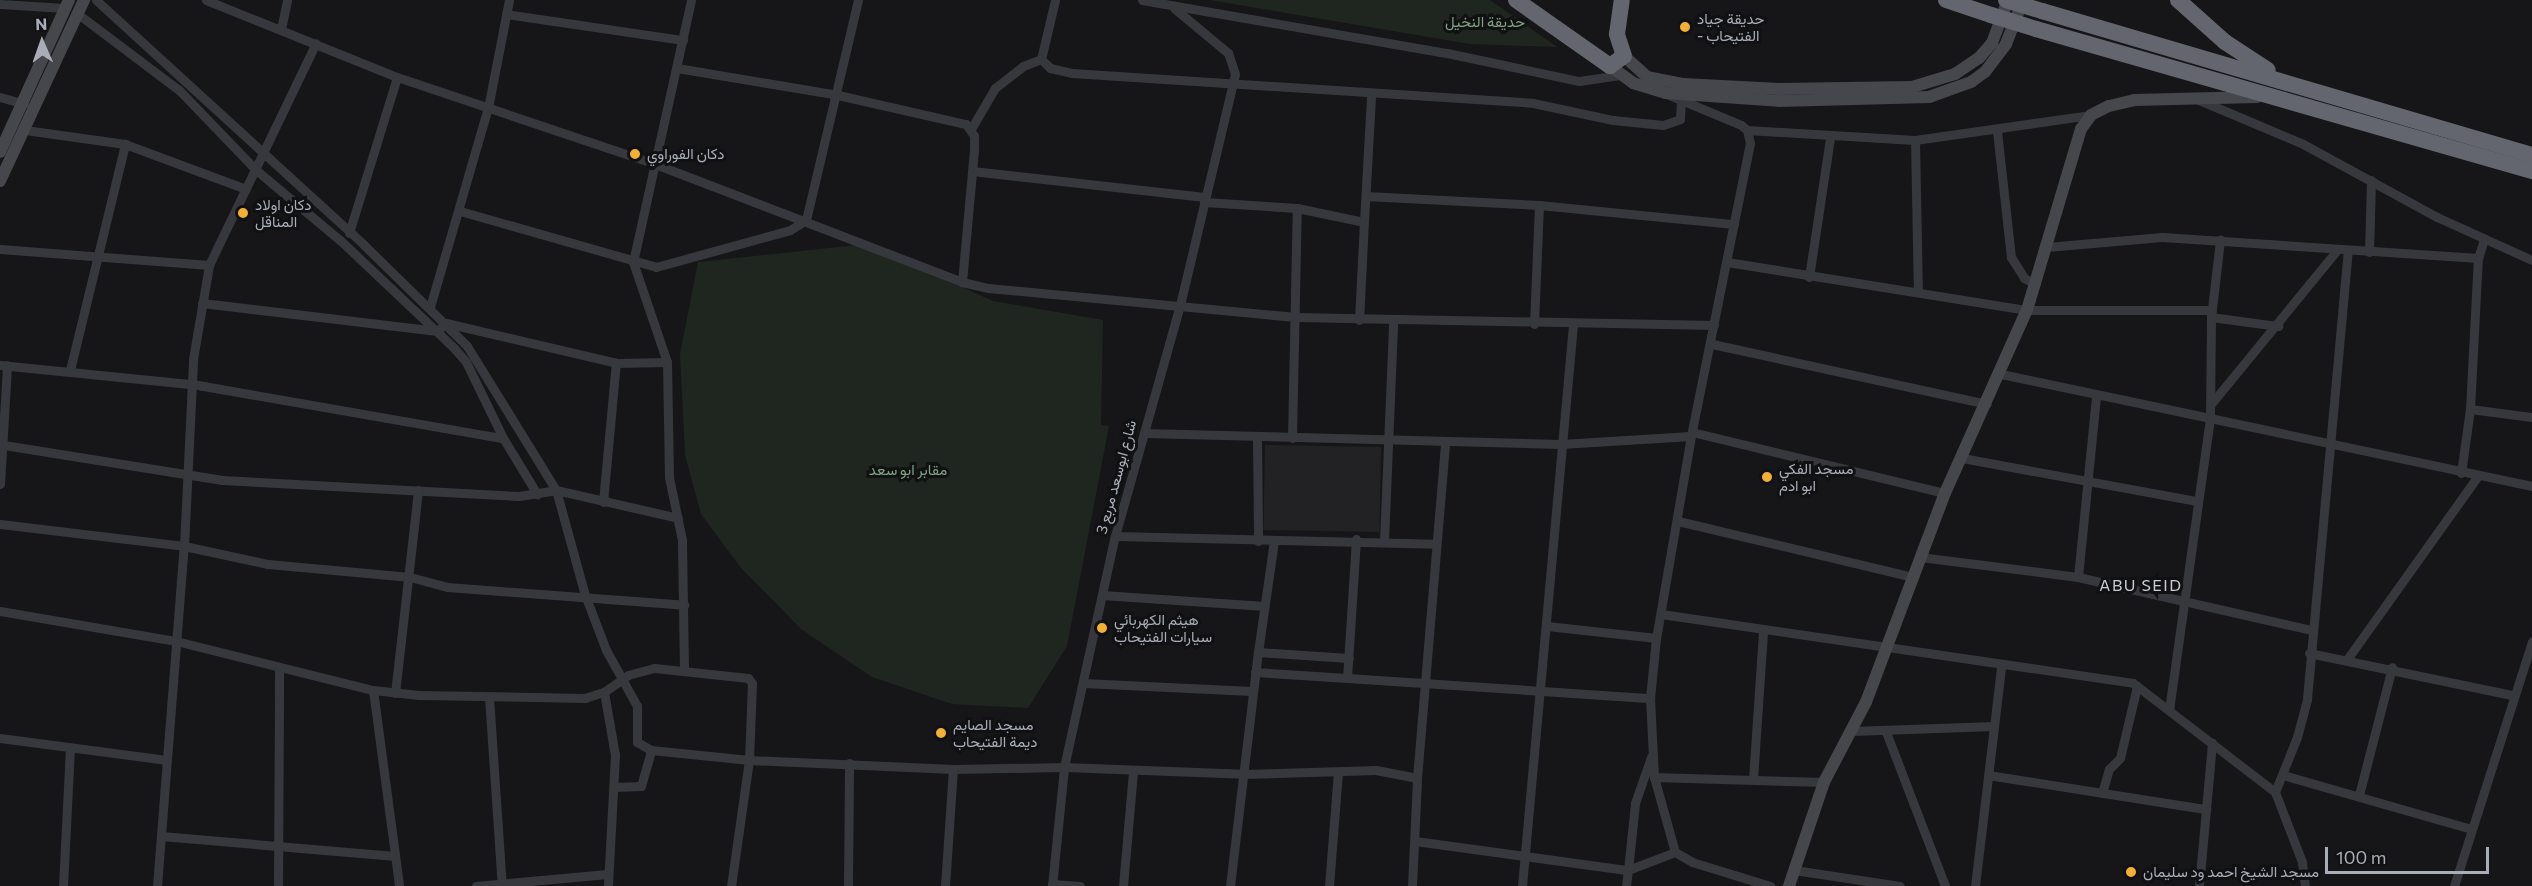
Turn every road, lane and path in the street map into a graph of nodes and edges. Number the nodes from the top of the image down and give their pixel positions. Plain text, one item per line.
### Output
1 (84, 0) edge
2 (96, 0) edge
3 (206, 0) edge
4 (287, 0) edge
5 (509, 0) edge
6 (691, 0) edge
7 (858, 0) edge
8 (1055, 0) edge
9 (1142, 0) edge
10 (1516, 0) edge
11 (1622, 0) edge
12 (1946, 0) edge
13 (2007, 0) edge
14 (2023, 0) edge
15 (2178, 0) edge
16 (0, 4) edge
17 (67, 4) edge
18 (1174, 8) junction
19 (78, 14) junction
20 (506, 14) junction
21 (282, 29) junction
22 (683, 40) junction
23 (316, 43) junction
24 (1624, 56) junction
25 (162, 58) junction
26 (1041, 59) junction
27 (677, 68) junction
28 (153, 71) junction
29 (1616, 71) junction
30 (397, 77) junction
31 (1233, 81) junction
32 (2284, 81) junction
33 (1666, 93) junction
34 (1371, 95) junction
35 (838, 96) junction
36 (2192, 96) junction
37 (0, 97) edge
38 (2271, 97) junction
39 (1681, 102) junction
40 (24, 104) junction
41 (488, 108) junction
42 (2091, 116) junction
43 (971, 129) junction
44 (25, 130) junction
45 (1748, 130) junction
46 (1997, 131) junction
47 (1830, 138) junction
48 (1915, 141) junction
49 (125, 144) junction
50 (0, 152) edge
51 (265, 154) junction
52 (2532, 155) edge
53 (655, 164) junction
54 (256, 170) junction
55 (972, 171) junction
56 (2532, 171) edge
57 (291, 180) junction
58 (2370, 180) junction
59 (0, 181) edge
60 (246, 189) junction
61 (282, 190) junction
62 (1366, 196) junction
63 (1205, 200) junction
64 (1539, 205) junction
65 (1297, 208) junction
66 (460, 211) junction
67 (806, 220) junction
68 (1364, 222) junction
69 (1734, 224) junction
70 (348, 233) junction
71 (2484, 239) junction
72 (2220, 240) junction
73 (2047, 247) junction
74 (0, 249) edge
75 (2337, 250) junction
76 (2348, 251) junction
77 (2369, 252) junction
78 (96, 254) junction
79 (2478, 258) junction
80 (2532, 260) edge
81 (633, 262) junction
82 (1727, 262) junction
83 (209, 265) junction
84 (1809, 277) junction
85 (962, 282) junction
86 (2036, 284) junction
87 (1918, 292) junction
88 (202, 303) junction
89 (1180, 305) junction
90 (430, 308) junction
91 (2027, 310) junction
92 (2212, 313) junction
93 (1296, 317) junction
94 (1359, 320) junction
95 (1393, 322) junction
96 (447, 323) junction
97 (1534, 324) junction
98 (1573, 324) junction
99 (1714, 325) junction
100 (2278, 326) junction
101 (436, 331) junction
102 (1712, 344) junction
103 (667, 362) junction
104 (616, 363) junction
105 (3, 365) edge
106 (70, 370) junction
107 (2001, 374) junction
108 (192, 384) junction
109 (2096, 396) junction
110 (1987, 404) junction
111 (2211, 405) junction
112 (2470, 409) junction
113 (2210, 417) junction
114 (2532, 417) edge
115 (1143, 433) junction
116 (1692, 434) junction
117 (1257, 437) junction
118 (503, 438) junction
119 (1292, 438) junction
120 (1387, 441) junction
121 (1445, 442) junction
122 (2332, 443) junction
123 (1561, 444) junction
124 (4, 445) junction
125 (1962, 458) junction
126 (2461, 473) junction
127 (188, 474) junction
128 (2478, 476) junction
129 (2089, 479) junction
130 (0, 484) edge
131 (2532, 486) edge
132 (418, 490) junction
133 (556, 490) junction
134 (1945, 493) junction
135 (537, 494) junction
136 (2197, 501) junction
137 (603, 502) junction
138 (678, 518) junction
139 (1678, 521) junction
140 (0, 524) edge
141 (1115, 536) junction
142 (1356, 539) junction
143 (1258, 540) junction
144 (1274, 541) junction
145 (1384, 541) junction
146 (1435, 544) junction
147 (184, 546) junction
148 (1920, 557) junction
149 (410, 577) junction
150 (1913, 577) junction
151 (2078, 577) junction
152 (585, 595) junction
153 (1102, 595) junction
154 (2185, 598) junction
155 (684, 605) junction
156 (1265, 606) junction
157 (0, 610) edge
158 (1660, 614) junction
159 (1547, 626) junction
160 (2312, 630) junction
161 (1763, 631) junction
162 (1656, 638) junction
163 (176, 641) junction
164 (2532, 641) edge
165 (1889, 647) junction
166 (1258, 652) junction
167 (2309, 653) junction
168 (1349, 658) junction
169 (2348, 658) junction
170 (279, 667) junction
171 (2001, 667) junction
172 (2392, 667) junction
173 (684, 670) junction
174 (1255, 672) junction
175 (620, 678) junction
176 (1347, 678) junction
177 (1083, 683) junction
178 (1423, 683) junction
179 (2137, 686) junction
180 (373, 690) junction
181 (1252, 691) junction
182 (604, 692) junction
183 (1539, 692) junction
184 (395, 693) junction
185 (2512, 695) junction
186 (489, 697) junction
187 (1650, 698) junction
188 (2169, 710) junction
189 (1994, 726) junction
190 (1852, 731) junction
191 (1886, 732) junction
192 (0, 738) edge
193 (2212, 743) junction
194 (70, 749) junction
195 (651, 750) junction
196 (1652, 755) junction
197 (166, 760) junction
198 (749, 760) junction
199 (849, 763) junction
200 (1064, 767) junction
201 (953, 769) junction
202 (1133, 772) junction
203 (1338, 772) junction
204 (1243, 774) junction
205 (1988, 775) junction
206 (2283, 776) junction
207 (1654, 777) junction
208 (1416, 778) junction
209 (1753, 779) junction
210 (1824, 782) junction
211 (615, 787) junction
212 (2276, 792) junction
213 (2103, 793) junction
214 (2359, 795) junction
215 (2206, 809) junction
216 (2471, 828) junction
217 (161, 836) junction
218 (1414, 841) junction
219 (278, 848) junction
220 (1675, 852) junction
221 (395, 856) junction
222 (1524, 859) junction
223 (1628, 870) junction
224 (1794, 870) junction
225 (607, 874) junction
226 (502, 885) edge
227 (1052, 885) edge
228 (63, 886) edge
229 (157, 886) edge
230 (278, 886) edge
231 (399, 886) edge
232 (476, 886) edge
233 (609, 886) edge
234 (731, 886) edge
235 (848, 886) edge
236 (945, 886) edge
237 (1080, 886) edge
238 (1123, 886) edge
239 (1230, 886) edge
240 (1329, 886) edge
241 (1412, 886) edge
242 (1522, 886) edge
243 (1626, 886) edge
244 (1770, 886) edge
245 (1789, 886) edge
246 (1900, 886) edge
247 (1945, 886) edge
248 (1975, 886) edge
249 (2199, 886) edge
250 (2305, 886) edge
251 (2454, 886) edge

1 - 19 main road
2 - 25 street
3 - 21 street
4 - 21 street
5 - 20 street
6 - 22 street
7 - 35 street
8 - 26 street
9 - 18 street
10 - 29 highway
11 - 24 highway
12 - 38 highway, bridge
13 - 24 main road
13 - 32 highway, bridge
14 - 33 main road
15 - 32 highway
16 - 17 street
17 - 40 main road
18 - 29 street
18 - 31 street
19 - 28 street
19 - 44 main road
20 - 22 street
20 - 41 street
21 - 23 street
22 - 27 street
23 - 30 street
23 - 51 street
24 - 29 highway
25 - 28 street
25 - 51 street
26 - 31 street
26 - 43 street
27 - 35 street
27 - 53 street
28 - 54 street
29 - 33 main road
30 - 41 street
30 - 70 street
31 - 34 street
31 - 63 street, شارع ابوسعد مربع 3
32 - 52 highway
33 - 39 street
34 - 39 street
34 - 62 street
35 - 43 street
35 - 67 street
36 - 38 main road
36 - 42 main road
36 - 58 street
37 - 40 street
38 - 56 highway
39 - 45 street
40 - 50 main road
41 - 53 street
41 - 66 street
42 - 46 street
42 - 73 main road
43 - 55 street
44 - 49 street
44 - 59 main road
45 - 47 street
45 - 69 street
46 - 48 street
46 - 86 street
47 - 48 street
47 - 84 street
48 - 87 street
49 - 60 street
49 - 78 street
51 - 54 street
51 - 57 street
53 - 67 street
53 - 81 street
54 - 60 street
54 - 61 street
55 - 63 street
55 - 85 street
57 - 61 street
57 - 70 street
58 - 71 street
58 - 77 street
60 - 83 street
61 - 101 street
62 - 64 street
62 - 68 street
63 - 65 street
63 - 89 street, شارع ابوسعد مربع 3
64 - 69 street
64 - 97 street
65 - 68 street
65 - 93 street
66 - 81 street
66 - 90 street
67 - 81 street
67 - 85 street
68 - 94 street
69 - 82 street
70 - 90 street
71 - 79 street
71 - 80 street
72 - 73 street
72 - 75 street
72 - 92 street
73 - 86 main road
74 - 78 street
75 - 76 street
75 - 100 street
76 - 77 street
76 - 122 street
77 - 79 street
78 - 83 street
78 - 106 street
79 - 112 street
81 - 103 street
82 - 84 street
82 - 99 street
83 - 88 street
84 - 87 street
85 - 89 street
86 - 91 main road
87 - 91 street
88 - 101 street
88 - 108 street
89 - 93 street
89 - 115 street, شارع ابوسعد مربع 3
90 - 96 street
91 - 92 street
91 - 107 main road
92 - 100 street
92 - 111 street
93 - 94 street
93 - 119 street
94 - 95 street
95 - 97 street
95 - 120 street
96 - 101 street
96 - 104 street
96 - 133 street
97 - 98 street
98 - 99 street
98 - 123 street
99 - 102 street
100 - 111 street
101 - 118 street
102 - 110 street
102 - 116 street
103 - 104 street
103 - 138 street
104 - 137 street
105 - 106 street
105 - 124 street
106 - 108 street
107 - 109 street
107 - 110 main road
108 - 118 street
108 - 127 street
109 - 113 street
109 - 129 street
110 - 125 main road
111 - 113 street
112 - 114 street
112 - 126 street
113 - 122 street
113 - 136 street
115 - 117 street
115 - 141 street, شارع ابوسعد مربع 3
116 - 123 street
116 - 134 street
116 - 139 street
117 - 119 street
117 - 143 street
118 - 135 street
119 - 120 street
120 - 121 street
120 - 145 street
121 - 123 street
121 - 146 street
122 - 126 street
122 - 160 street
123 - 159 street
124 - 127 street
124 - 130 street
125 - 129 street
125 - 134 main road
126 - 128 street
127 - 132 street
127 - 147 street
128 - 131 street
128 - 169 street
129 - 136 street
129 - 151 street
132 - 135 street
132 - 149 street
133 - 135 street
133 - 137 street
133 - 152 street
134 - 148 main road
136 - 154 street
137 - 138 street
138 - 155 street
139 - 150 street
139 - 158 street
140 - 147 street
141 - 143 street
141 - 153 street, شارع ابوسعد مربع 3
142 - 144 street
142 - 145 street
142 - 168 street
143 - 144 street
144 - 156 street
145 - 146 street
146 - 178 street
147 - 149 street
147 - 163 street
148 - 150 main road
148 - 151 street
149 - 152 street
149 - 184 street
150 - 165 main road
151 - 154 street
152 - 155 street
152 - 175 street
153 - 156 street
153 - 177 street, شارع ابوسعد مربع 3
154 - 160 street
154 - 188 street
155 - 173 street
156 - 166 street
157 - 163 street
158 - 161 street
158 - 162 street
159 - 162 street
159 - 183 street
160 - 167 street
161 - 165 street
161 - 209 street
162 - 187 street
163 - 170 street
163 - 197 street
164 - 185 street
165 - 171 street
165 - 190 main road
166 - 168 street
166 - 174 street
167 - 169 street
167 - 206 street
168 - 176 street
169 - 172 street
170 - 180 street
170 - 219 street
171 - 179 street
171 - 189 street
172 - 185 street
172 - 214 street
173 - 175 street
173 - 198 street
174 - 176 street
174 - 181 street
175 - 182 street
175 - 195 street
176 - 178 street
177 - 181 street
177 - 200 street, شارع ابوسعد مربع 3
178 - 183 street
178 - 208 street
179 - 188 street
179 - 213 street
180 - 184 street
180 - 221 street
181 - 204 street
182 - 186 street
182 - 211 street
183 - 187 street
183 - 222 street
184 - 186 street
185 - 216 street
186 - 226 street
187 - 196 street
188 - 193 street
189 - 191 street
189 - 205 street
190 - 191 street
190 - 210 main road
191 - 247 street
192 - 194 street
193 - 212 street
193 - 215 street
194 - 197 street
194 - 228 street
195 - 198 street
195 - 211 street
196 - 207 street
196 - 223 street
197 - 217 street
198 - 199 street
198 - 234 street
199 - 201 street
199 - 235 street
200 - 201 street
200 - 202 street
200 - 227 street, شارع ابوسعد مربع 3
201 - 236 street
202 - 204 street
202 - 238 street
203 - 204 street
203 - 208 street
203 - 240 street
204 - 239 street
205 - 213 street
205 - 248 street
206 - 212 street
206 - 214 street
207 - 209 street
207 - 220 street
208 - 218 street
209 - 210 street
210 - 224 main road
211 - 225 street
212 - 250 street
213 - 215 street
214 - 216 street
215 - 249 street
216 - 251 street
217 - 219 street
217 - 229 street
218 - 222 street
218 - 241 street
219 - 221 street
219 - 230 street
220 - 223 street
220 - 244 street
221 - 231 street
222 - 223 street
222 - 242 street
223 - 243 street
224 - 245 main road
224 - 246 street
225 - 226 street
225 - 233 street
226 - 232 street
227 - 237 street

